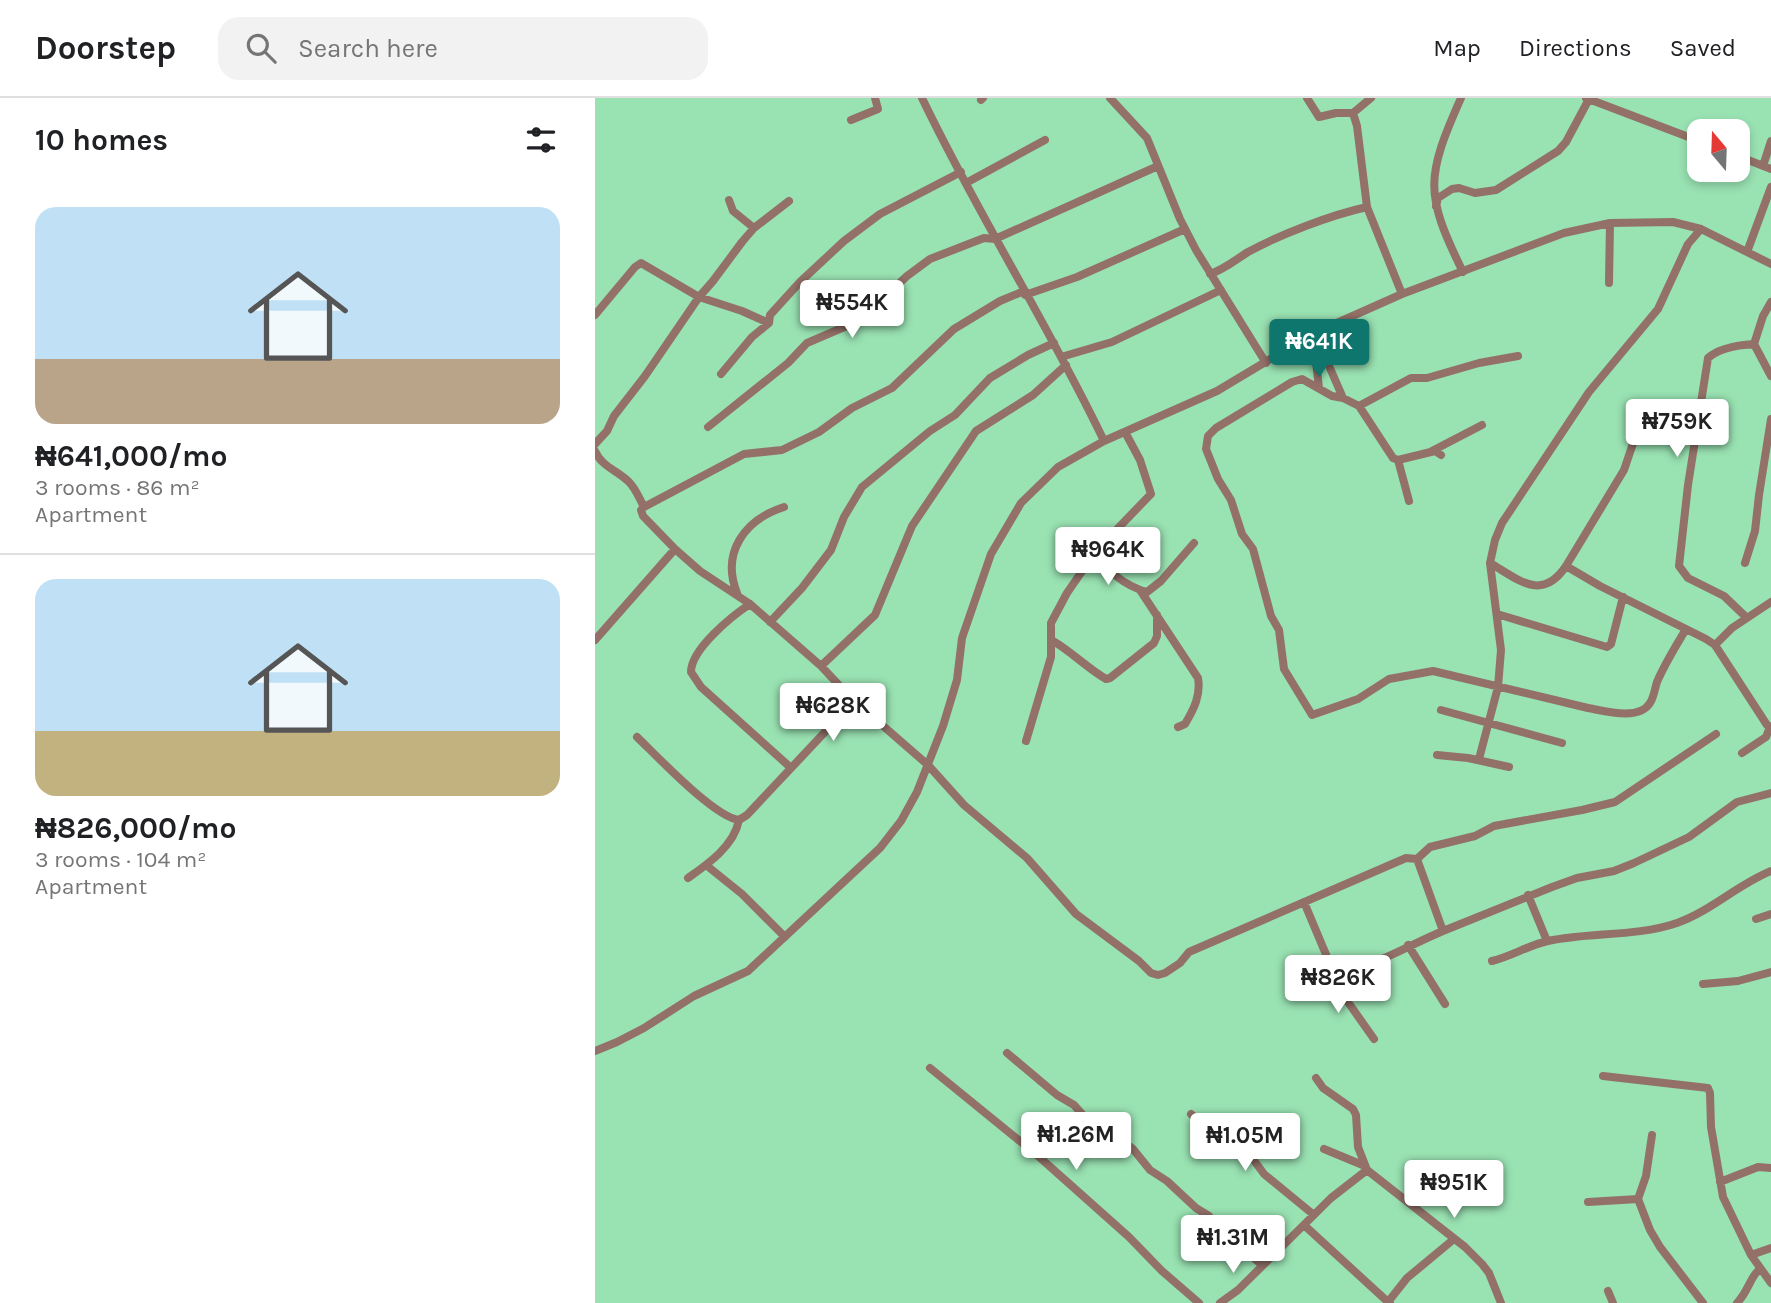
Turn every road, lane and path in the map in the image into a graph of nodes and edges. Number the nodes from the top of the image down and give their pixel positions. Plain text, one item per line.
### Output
1 (875, 98) edge
2 (922, 98) edge
3 (1110, 98) edge
4 (1307, 98) edge
5 (1371, 98) edge
6 (1461, 98) edge
7 (1588, 99) edge
8 (1353, 113) junction
9 (851, 120) dead end
10 (1687, 136) edge
11 (1045, 140) dead end
12 (1771, 141) edge
13 (1750, 161) edge
14 (1158, 166) junction
15 (1767, 168) edge
16 (961, 173) junction
17 (966, 183) junction
18 (1771, 187) edge
19 (729, 200) dead end
20 (789, 201) dead end
21 (1436, 206) junction
22 (1367, 207) junction
23 (1610, 223) junction
24 (754, 228) junction
25 (1185, 229) junction
26 (1701, 229) junction
27 (995, 239) junction
28 (1747, 252) junction
29 (1771, 264) edge
30 (1463, 272) junction
31 (1210, 274) junction
32 (1609, 283) dead end
33 (1221, 290) junction
34 (1025, 293) junction
35 (1402, 294) junction
36 (699, 297) junction
37 (1771, 302) edge
38 (595, 315) edge
39 (769, 323) junction
40 (1311, 334) junction
41 (1054, 343) junction
42 (1754, 344) junction
43 (1318, 346) junction
44 (1518, 356) dead end
45 (1061, 357) junction
46 (1266, 363) junction
47 (1066, 365) junction
48 (721, 374) dead end
49 (1771, 376) edge
50 (1319, 388) junction
51 (1343, 398) junction
52 (1359, 406) junction
53 (1644, 411) dead end
54 (1771, 419) edge
55 (1482, 425) dead end
56 (708, 427) dead end
57 (1125, 432) junction
58 (1104, 440) junction
59 (595, 444) edge
60 (595, 451) edge
61 (1430, 452) junction
62 (1441, 455) dead end
63 (1398, 460) junction
64 (1409, 500) dead end
65 (644, 506) junction
66 (784, 507) dead end
67 (1194, 543) dead end
68 (675, 549) junction
69 (1096, 551) junction
70 (1490, 563) junction
71 (1745, 563) dead end
72 (1566, 566) junction
73 (1140, 590) junction
74 (737, 593) junction
75 (1623, 597) junction
76 (1771, 602) edge
77 (750, 604) junction
78 (1157, 614) junction
79 (1497, 614) junction
80 (1747, 618) junction
81 (770, 622) junction
82 (1686, 629) junction
83 (595, 640) edge
84 (1053, 641) junction
85 (1715, 645) junction
86 (821, 666) junction
87 (1498, 687) junction
88 (851, 698) junction
89 (1441, 710) dead end
90 (1487, 722) junction
91 (1178, 727) dead end
92 (1771, 727) edge
93 (1716, 734) dead end
94 (638, 737) dead end
95 (1026, 741) dead end
96 (1562, 743) dead end
97 (1742, 753) dead end
98 (1437, 755) dead end
99 (1479, 759) junction
100 (927, 765) junction
101 (790, 767) junction
102 (1509, 767) dead end
103 (1771, 793) edge
104 (739, 820) junction
105 (1417, 859) junction
106 (706, 865) junction
107 (1771, 871) edge
108 (688, 878) dead end
109 (1528, 895) junction
110 (1304, 902) junction
111 (1771, 914) edge
112 (1756, 919) dead end
113 (1443, 931) junction
114 (785, 937) junction
115 (1547, 941) junction
116 (1408, 946) junction
117 (1492, 961) dead end
118 (1771, 971) edge
119 (1335, 974) junction
120 (1703, 984) dead end
121 (1445, 1004) dead end
122 (1374, 1039) dead end
123 (595, 1051) edge
124 (1007, 1053) dead end
125 (930, 1068) dead end
126 (1603, 1076) dead end
127 (1317, 1078) dead end
128 (1191, 1114) dead end
129 (1652, 1135) dead end
130 (1324, 1149) dead end
131 (1366, 1168) junction
132 (1771, 1168) edge
133 (1720, 1181) junction
134 (1638, 1199) junction
135 (1588, 1202) dead end
136 (1314, 1215) junction
137 (1304, 1225) junction
138 (1454, 1239) junction
139 (1771, 1248) edge
140 (1751, 1255) junction
141 (1262, 1265) junction
142 (1760, 1269) junction
143 (1771, 1283) edge
144 (1608, 1291) dead end
145 (1389, 1302) edge
146 (1199, 1303) edge
147 (1220, 1303) edge
148 (1500, 1303) edge
149 (1613, 1303) edge
150 (1703, 1303) edge
151 (1737, 1303) edge

1 - 9 street
2 - 16 street
3 - 14 street
4 - 8 street
5 - 8 street
6 - 21 street
7 - 10 street
7 - 21 street
8 - 22 street
11 - 17 street
12 - 15 street
13 - 15 street
14 - 25 street
14 - 27 street
16 - 17 street
16 - 39 street
17 - 27 street
18 - 28 street
19 - 24 street
20 - 24 street
21 - 30 street
22 - 31 street
22 - 35 street
23 - 26 street
23 - 30 street
23 - 32 street
24 - 36 street
25 - 31 street
25 - 34 street
26 - 28 street
26 - 70 street
27 - 34 street
27 - 56 street
28 - 29 street
30 - 35 street
31 - 33 street
33 - 45 street
33 - 46 street
34 - 41 street
34 - 65 street
35 - 40 street
36 - 38 street
36 - 39 street
36 - 59 street
37 - 42 street
39 - 48 street
40 - 43 street
40 - 46 street
41 - 45 street
41 - 81 street
42 - 49 street
42 - 80 street
43 - 50 street
43 - 51 street
44 - 52 street
45 - 47 street
46 - 57 street
47 - 58 street
47 - 86 street
50 - 51 street
50 - 87 street
51 - 52 street
52 - 63 street
53 - 72 street
54 - 71 street
55 - 61 street
57 - 58 street
57 - 69 street
58 - 100 street
60 - 65 street
61 - 62 street
61 - 63 street
63 - 64 street
65 - 68 street
66 - 74 street
67 - 73 street
68 - 74 street
68 - 83 street
69 - 73 street
69 - 84 street
70 - 72 street
70 - 79 street
72 - 75 street
73 - 78 street
74 - 77 street
75 - 79 street
75 - 82 street
76 - 80 street
77 - 81 street
77 - 101 street
78 - 84 street
78 - 91 street
79 - 87 street
80 - 85 street
81 - 86 street
82 - 85 street
82 - 87 street
84 - 95 street
85 - 92 street
86 - 88 street
87 - 90 street
88 - 100 street
88 - 101 street
89 - 90 street
90 - 96 street
90 - 99 street
92 - 97 street
93 - 105 street
94 - 104 street
98 - 99 street
99 - 102 street
100 - 110 street
100 - 114 street
101 - 104 street
103 - 109 street
104 - 106 street
105 - 110 street
105 - 113 street
106 - 108 street
106 - 114 street
107 - 115 street
109 - 113 street
109 - 115 street
110 - 119 street
111 - 112 street
113 - 116 street
114 - 123 street
115 - 117 street
116 - 119 street
116 - 121 street
118 - 120 street
119 - 122 street
124 - 141 street
125 - 146 street
126 - 133 street
127 - 131 street
128 - 136 street
129 - 134 street
130 - 131 street
131 - 136 street
131 - 138 street
132 - 133 street
133 - 140 street
134 - 135 street
134 - 150 street
136 - 137 street
137 - 141 street
137 - 145 street
138 - 145 street
138 - 148 street
139 - 140 street
140 - 142 street
141 - 147 street
142 - 143 street
142 - 151 street
144 - 149 street

